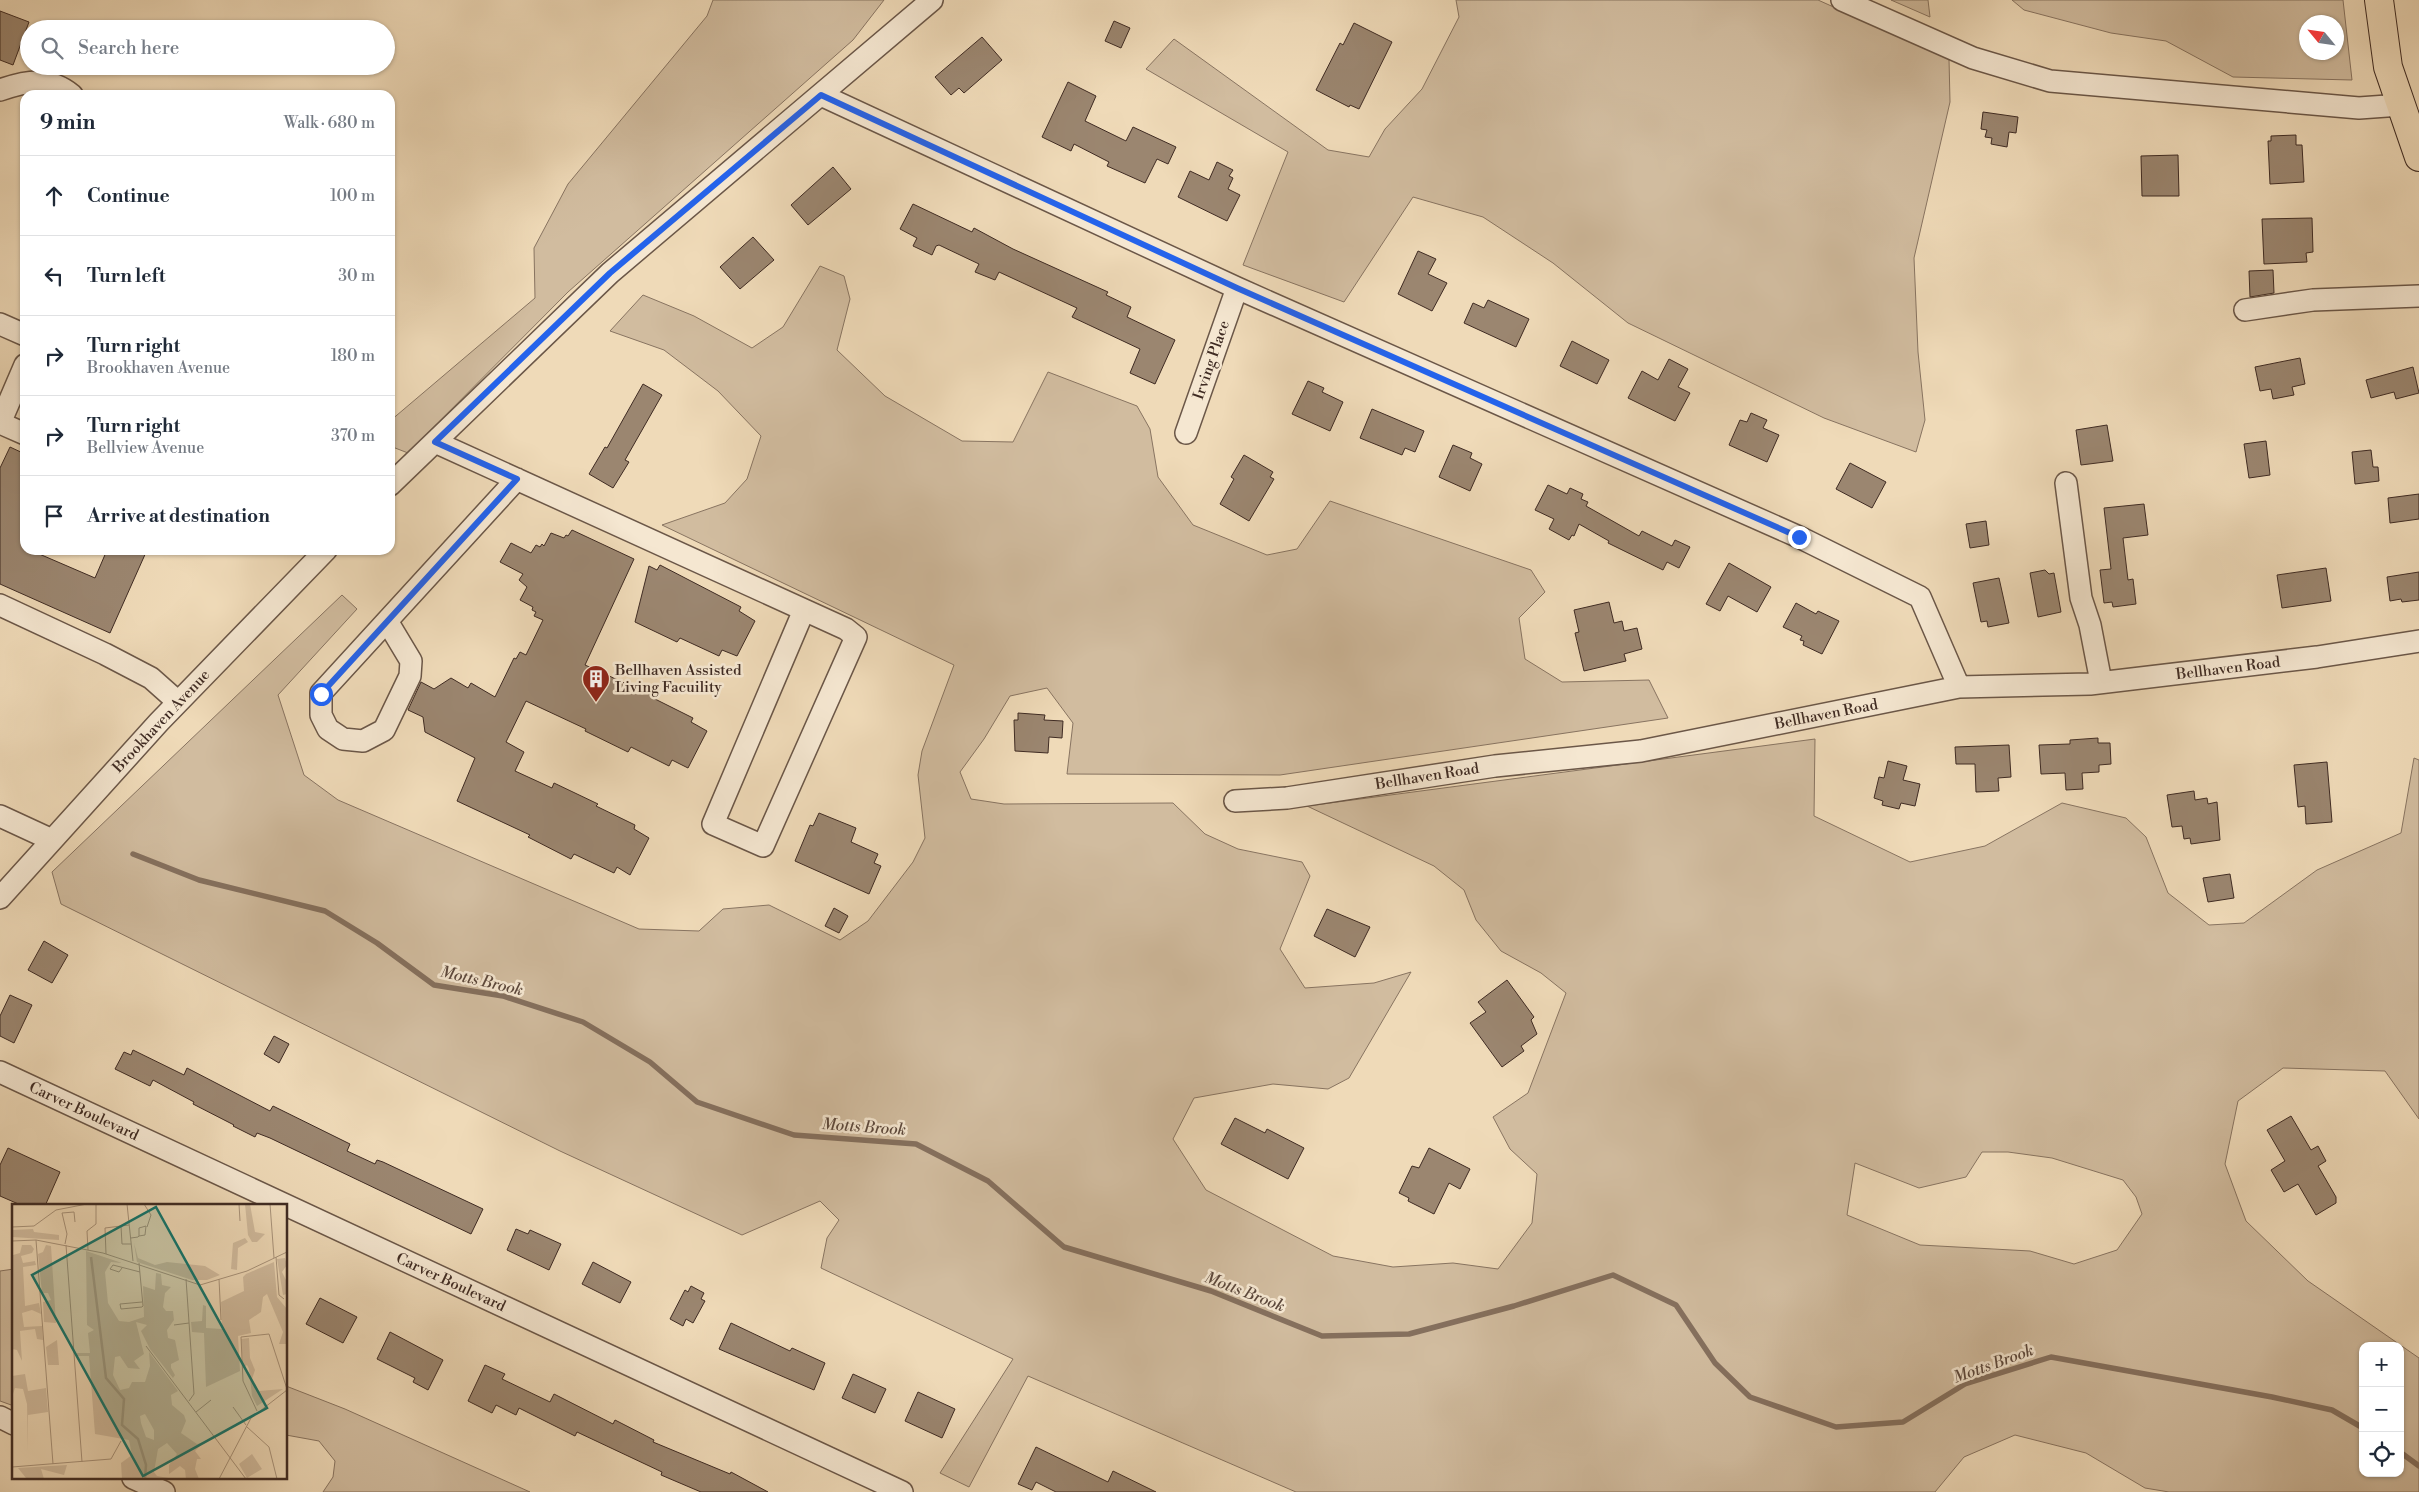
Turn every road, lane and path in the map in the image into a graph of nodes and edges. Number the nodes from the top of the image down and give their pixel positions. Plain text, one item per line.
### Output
1 (932, 0) edge
2 (1842, 0) edge
3 (2379, 0) edge
4 (0, 90) edge
5 (63, 90) edge
6 (821, 95) junction
7 (2401, 105) junction
8 (2419, 157) edge
9 (1237, 288) junction
10 (2419, 296) edge
11 (2246, 310) dead end
12 (0, 324) edge
13 (20, 333) edge
14 (20, 377) edge
15 (0, 423) edge
16 (20, 432) edge
17 (1186, 433) dead end
18 (435, 442) junction
19 (517, 479) junction
20 (395, 480) edge
21 (2066, 483) dead end
22 (321, 555) edge
23 (0, 605) edge
24 (804, 610) junction
25 (387, 621) junction
26 (2419, 641) edge
27 (2101, 682) junction
28 (1959, 687) junction
29 (178, 702) junction
30 (1235, 801) dead end
31 (0, 816) edge
32 (52, 840) junction
33 (0, 898) edge
34 (0, 1072) edge
35 (283, 1204) edge
36 (288, 1206) edge
37 (0, 1417) edge
38 (12, 1423) edge
39 (137, 1480) edge
40 (164, 1492) edge
41 (902, 1492) edge

1 - 6 street
2 - 7 street
3 - 7 main road
4 - 5 street
6 - 9 street
6 - 18 street
7 - 8 main road
9 - 17 street, Irving Place
9 - 28 street
10 - 11 street
12 - 13 street
14 - 15 street
15 - 16 street
18 - 19 street
18 - 20 street
19 - 24 street
19 - 25 street
21 - 27 street
22 - 29 street, Brookhaven Avenue
23 - 29 street
24 - 24 street
25 - 25 street
26 - 27 street, Bellhaven Road
27 - 28 street, Bellhaven Road
28 - 30 street, Bellhaven Road
29 - 32 street, Brookhaven Avenue
31 - 32 street
32 - 33 street, Brookhaven Avenue
34 - 35 street, Carver Boulevard
36 - 41 street, Carver Boulevard
37 - 38 street
39 - 40 street

